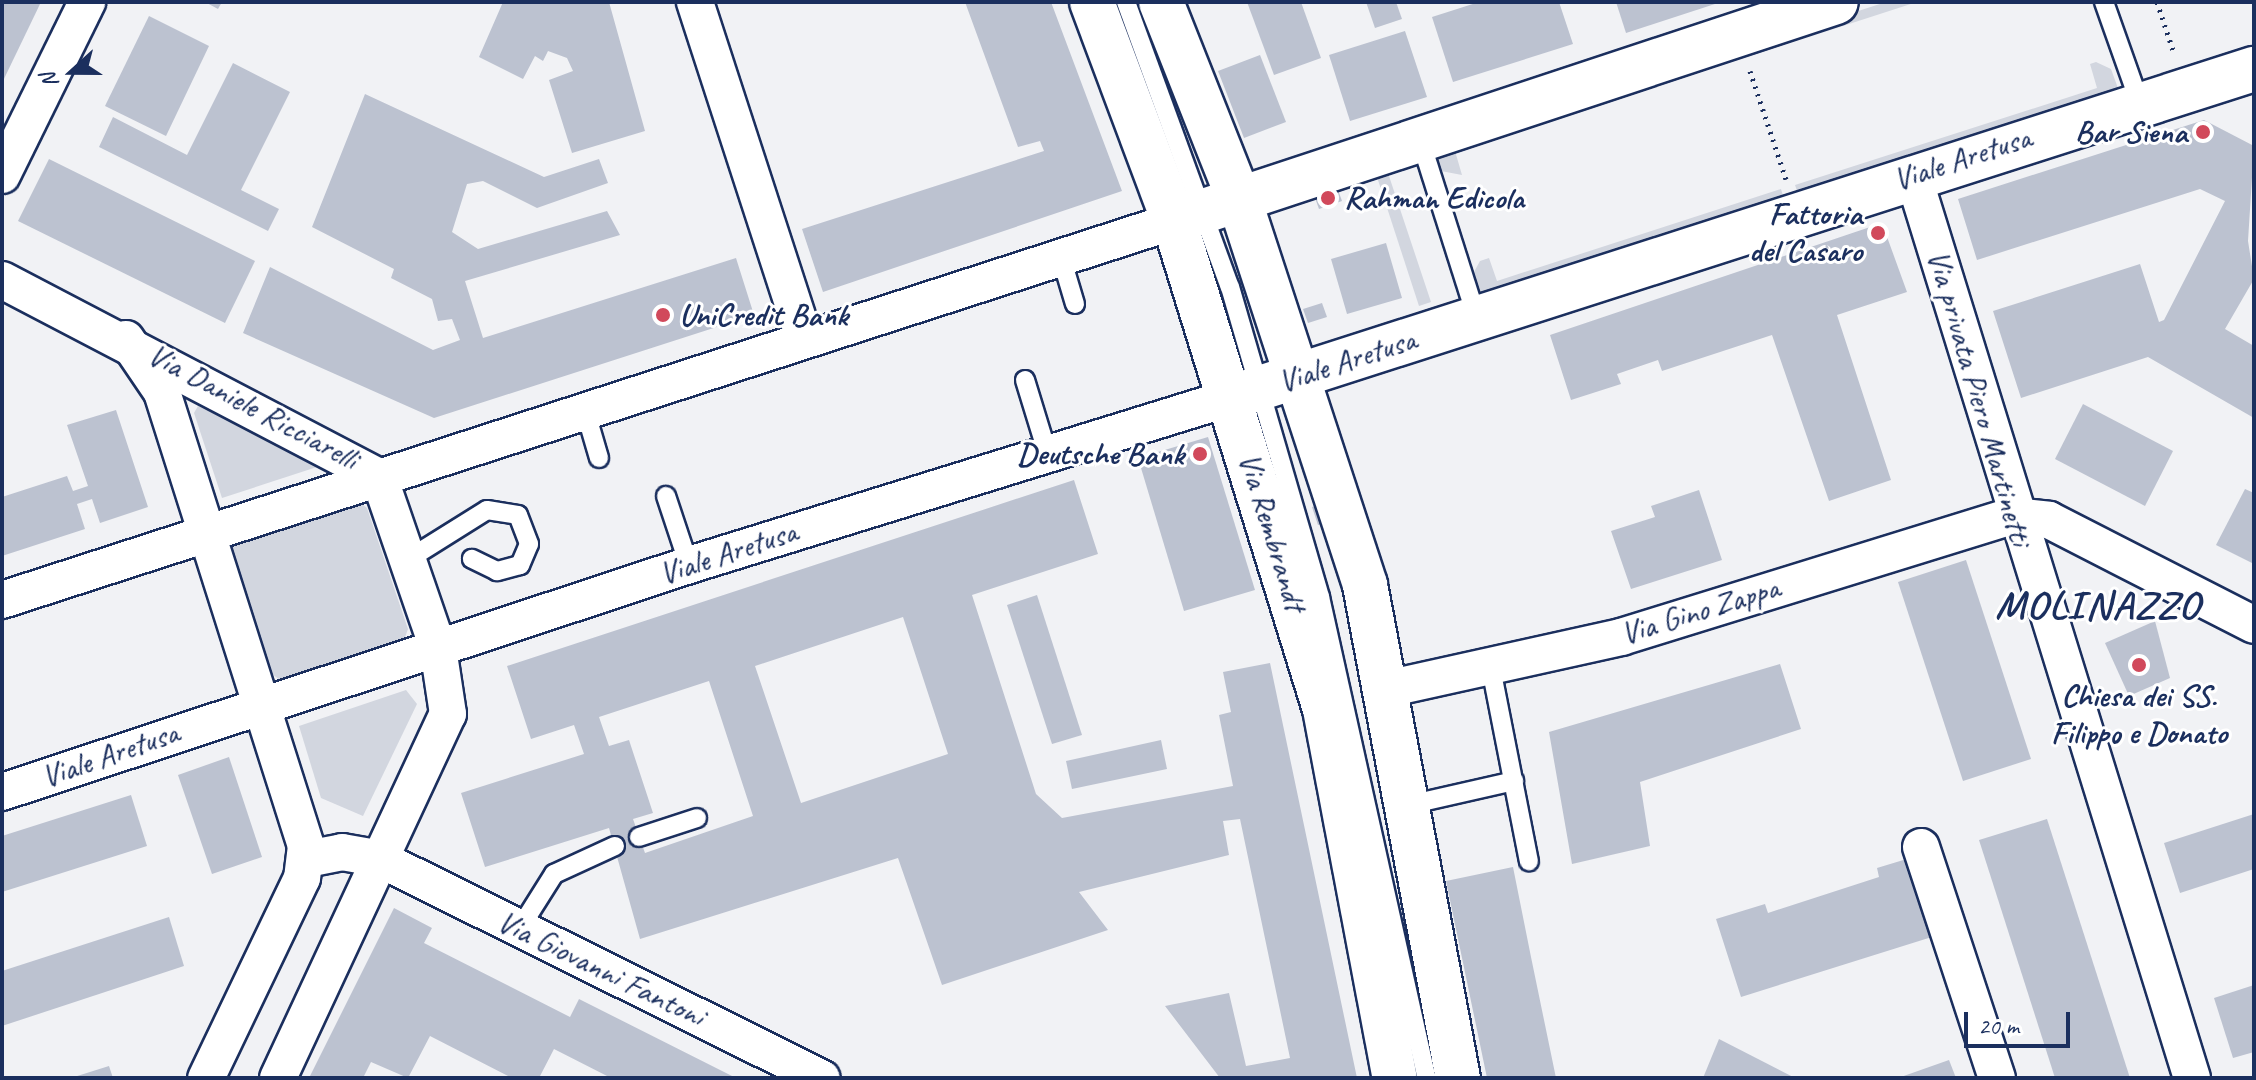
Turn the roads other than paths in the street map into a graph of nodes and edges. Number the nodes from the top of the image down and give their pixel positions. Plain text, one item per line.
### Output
1 (87, 2) edge
2 (695, 2) edge
3 (1092, 2) edge
4 (1126, 2) edge
5 (1161, 2) edge
6 (1836, 2) edge
7 (2104, 2) edge
8 (2254, 69) edge
9 (2139, 101) junction
10 (1420, 139) junction
11 (2, 175) edge
12 (1913, 175) junction
13 (1206, 210) junction
14 (1061, 257) junction
15 (2, 280) edge
16 (1075, 304) dead end
17 (1477, 319) junction
18 (804, 338) junction
19 (126, 339) junction
20 (1025, 380) dead end
21 (1262, 389) junction
22 (585, 410) junction
23 (1047, 452) junction
24 (599, 458) dead end
25 (379, 477) junction
26 (666, 496) dead end
27 (2013, 516) junction
28 (206, 535) junction
29 (472, 559) dead end
30 (407, 560) junction
31 (689, 565) junction
32 (2, 600) edge
33 (2254, 625) edge
34 (438, 648) junction
35 (1491, 668) junction
36 (1382, 690) junction
37 (264, 704) junction
38 (1514, 781) junction
39 (2, 792) edge
40 (1404, 806) junction
41 (697, 818) dead end
42 (639, 837) dead end
43 (615, 846) dead end
44 (1921, 847) dead end
45 (307, 859) junction
46 (380, 859) junction
47 (1529, 861) dead end
48 (520, 928) junction
49 (206, 1078) edge
50 (278, 1078) edge
51 (822, 1078) edge
52 (1395, 1078) edge
53 (1427, 1078) edge
54 (1458, 1078) edge
55 (1997, 1078) edge
56 (2192, 1078) edge

1 - 11 street
2 - 18 street
3 - 13 street, Via Rembrandt
4 - 13 lane, Via Rembrandt
5 - 13 street, Via Rembrandt
6 - 10 street
7 - 9 lane
8 - 9 street, Viale Aretusa
9 - 12 street, Viale Aretusa
10 - 13 street
10 - 17 lane
12 - 17 street, Viale Aretusa
12 - 27 street, Via privata Piero Martinetti
13 - 14 street
13 - 21 street, Via Rembrandt
13 - 21 street, Via Rembrandt
14 - 16 lane
14 - 18 street
15 - 19 street, Via Daniele Ricciarelli
17 - 21 street, Viale Aretusa
18 - 22 street
19 - 25 street, Via Daniele Ricciarelli
19 - 28 street, Via Daniele Ricciarelli
20 - 23 lane
21 - 23 street, Viale Aretusa
21 - 36 street, Via Rembrandt
21 - 52 street, Via Rembrandt
21 - 53 lane, Via Rembrandt
22 - 24 lane
22 - 25 street
23 - 31 street, Viale Aretusa
25 - 28 street
25 - 30 street
26 - 31 lane
27 - 33 street
27 - 35 street, Via Gino Zappa
27 - 56 street, Via privata Piero Martinetti
28 - 32 street
28 - 37 street
29 - 30 lane
30 - 34 street
31 - 34 street, Viale Aretusa
34 - 37 street, Viale Aretusa
34 - 46 street
35 - 36 street, Via Gino Zappa
35 - 38 lane
36 - 40 street, Via Rembrandt
37 - 39 street, Viale Aretusa
37 - 45 street
38 - 40 lane
38 - 47 lane
40 - 54 street, Via Rembrandt
41 - 42 lane
43 - 48 lane
44 - 55 street
45 - 46 street, Via Giovanni Fantoni
45 - 49 street
46 - 48 street, Via Giovanni Fantoni
46 - 50 street
48 - 51 street, Via Giovanni Fantoni

